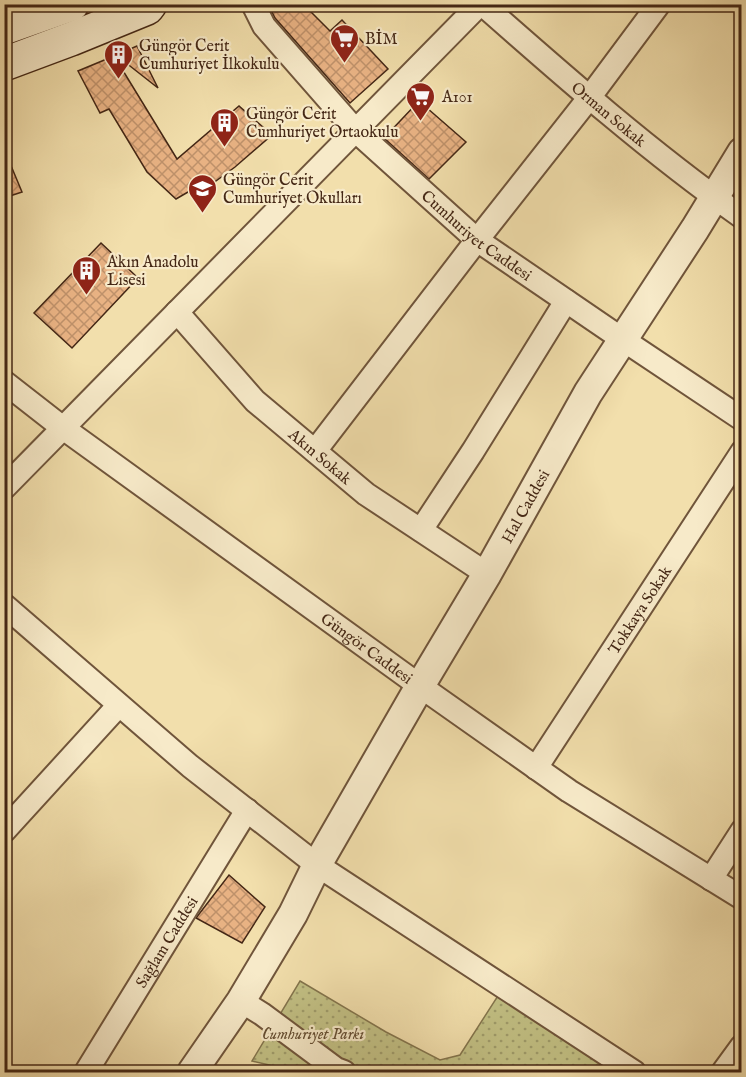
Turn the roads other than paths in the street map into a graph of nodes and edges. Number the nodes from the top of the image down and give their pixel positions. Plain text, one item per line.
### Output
1 (72, 4) edge
2 (150, 4) edge
3 (253, 4) edge
4 (481, 4) edge
5 (659, 4) edge
6 (4, 28) edge
7 (4, 64) edge
8 (589, 98) junction
9 (356, 131) junction
10 (741, 152) edge
11 (714, 198) junction
12 (741, 217) edge
13 (477, 240) junction
14 (566, 301) junction
15 (177, 312) junction
16 (622, 339) junction
17 (4, 382) edge
18 (741, 419) edge
19 (63, 428) junction
20 (315, 451) junction
21 (741, 452) edge
22 (4, 488) edge
23 (421, 530) junction
24 (487, 574) junction
25 (4, 605) edge
26 (420, 686) junction
27 (119, 705) junction
28 (536, 768) junction
29 (247, 810) junction
30 (4, 831) edge
31 (741, 831) edge
32 (317, 865) junction
33 (711, 879) junction
34 (741, 898) edge
35 (241, 1001) junction
36 (741, 1046) edge
37 (86, 1072) edge
38 (192, 1072) edge
39 (344, 1072) edge
40 (634, 1072) edge
41 (723, 1072) edge

1 - 6 main road
2 - 7 main road
3 - 9 street, Cumhuriyet Caddesi
4 - 8 street, Orman Sokak
4 - 9 street
5 - 8 street
8 - 11 street, Orman Sokak
8 - 13 street
9 - 13 street, Cumhuriyet Caddesi
9 - 15 street
10 - 11 street, Hal Caddesi
11 - 12 street, Orman Sokak
11 - 16 street, Hal Caddesi
13 - 14 street, Cumhuriyet Caddesi
13 - 20 street
14 - 16 street, Cumhuriyet Caddesi
14 - 23 street
15 - 19 street
15 - 20 street, Akın Sokak
16 - 18 street, Cumhuriyet Caddesi
16 - 24 street, Hal Caddesi
17 - 19 street, Güngör Caddesi
19 - 22 street
19 - 26 street, Güngör Caddesi
20 - 23 street, Akın Sokak
21 - 28 street, Tokkaya Sokak
23 - 24 street, Akın Sokak
24 - 26 street, Hal Caddesi
25 - 27 street
26 - 28 street, Güngör Caddesi
26 - 32 street, Hal Caddesi
27 - 29 street
27 - 30 street
28 - 33 street, Güngör Caddesi
29 - 32 street
29 - 37 street, Sağlam Caddesi
31 - 33 street
32 - 35 street, Hal Caddesi
32 - 40 street
33 - 34 street, Güngör Caddesi
35 - 38 street, Hal Caddesi
35 - 39 street
36 - 41 street

